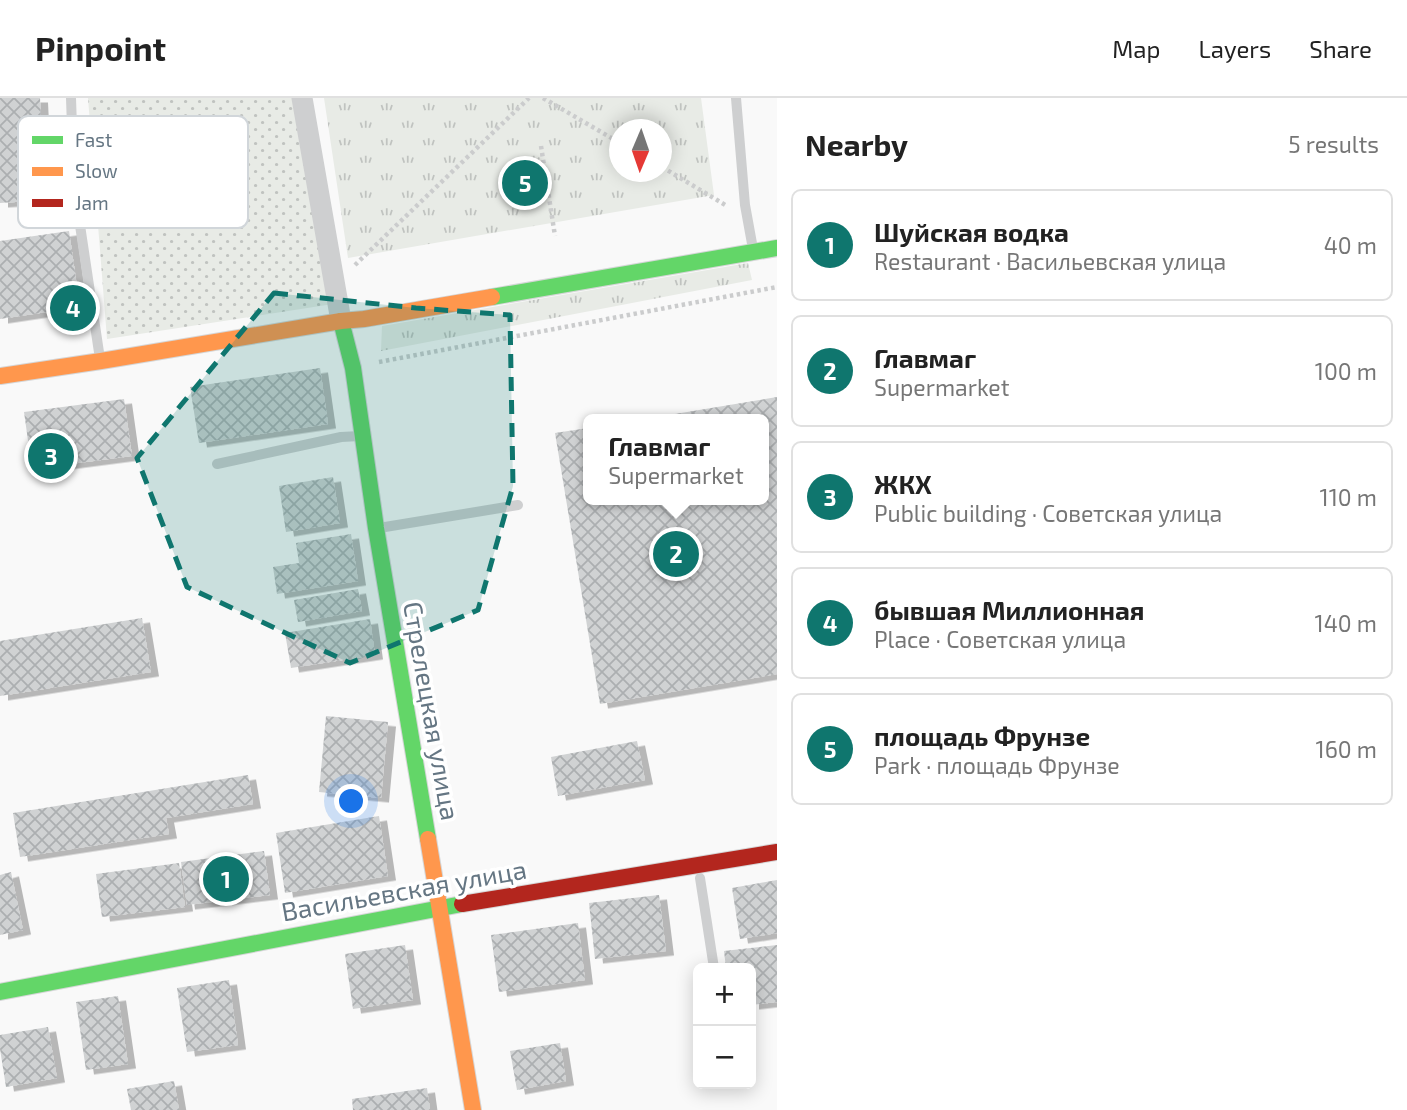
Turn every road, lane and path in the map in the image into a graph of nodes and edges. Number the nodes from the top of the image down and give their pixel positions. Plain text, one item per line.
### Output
1 (71, 98) edge
2 (302, 98) edge
3 (529, 98) edge
4 (542, 98) edge
5 (736, 98) edge
6 (72, 116) edge
7 (609, 137) edge
8 (541, 146) dead end
9 (672, 173) edge
10 (730, 207) dead end
11 (81, 228) edge
12 (555, 236) dead end
13 (777, 248) edge
14 (754, 252) junction
15 (351, 269) dead end
16 (777, 287) edge
17 (341, 321) junction
18 (101, 361) junction
19 (354, 368) junction
20 (0, 376) edge
21 (363, 436) junction
22 (217, 464) dead end
23 (518, 505) dead end
24 (376, 528) junction
25 (777, 852) edge
26 (700, 878) dead end
27 (438, 908) junction
28 (713, 963) edge
29 (0, 992) edge
30 (473, 1110) edge

1 - 6 lane
2 - 17 street
3 - 15 path
4 - 7 path
5 - 14 lane
8 - 12 path
9 - 10 path
11 - 18 lane
13 - 14 street
14 - 17 street
16 - 19 path
17 - 18 street
17 - 19 street, Стрелецкая улица
18 - 20 street
19 - 21 street, Стрелецкая улица
21 - 22 lane
21 - 24 street, Стрелецкая улица
23 - 24 lane
24 - 27 street, Стрелецкая улица
25 - 27 street, Васильевская улица
26 - 28 lane
27 - 29 street, Васильевская улица
27 - 30 street, Стрелецкая улица

